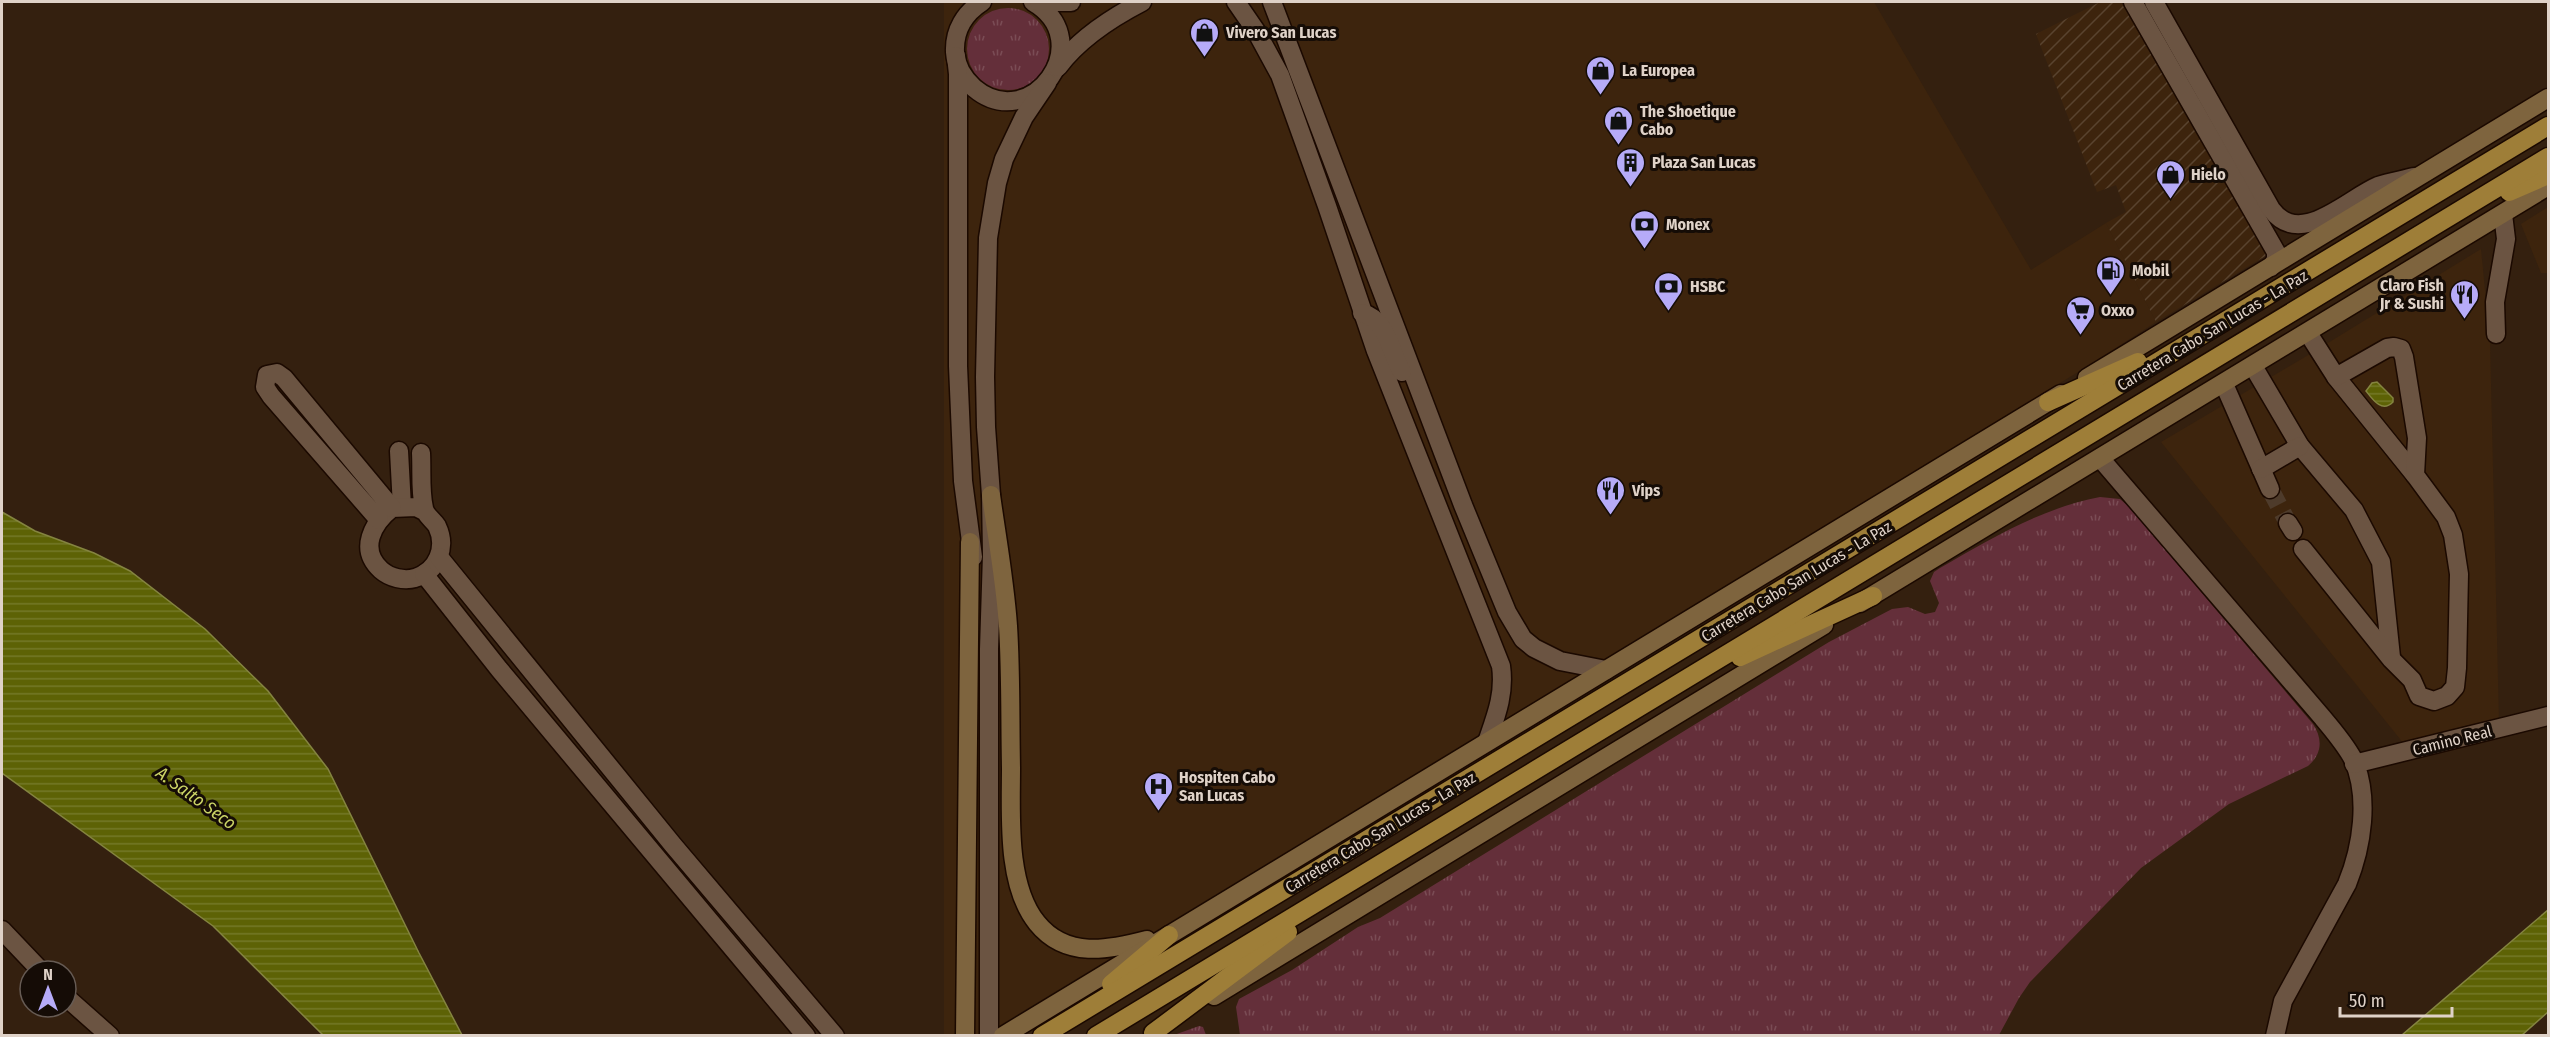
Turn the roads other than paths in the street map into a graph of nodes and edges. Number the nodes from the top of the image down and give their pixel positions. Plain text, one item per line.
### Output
1 (960, 2) edge
2 (982, 2) edge
3 (1033, 2) edge
4 (1039, 2) edge
5 (1071, 2) edge
6 (1142, 2) edge
7 (1236, 2) edge
8 (1272, 2) edge
9 (2133, 2) edge
10 (2154, 2) edge
11 (956, 37) junction
12 (956, 56) junction
13 (1050, 78) junction
14 (2548, 98) edge
15 (2548, 126) edge
16 (2548, 158) edge
17 (2420, 176) junction
18 (2548, 176) edge
19 (2548, 186) edge
20 (2503, 214) junction
21 (2449, 218) junction
22 (2271, 267) junction
23 (1362, 313) junction
24 (2232, 318) junction
25 (2308, 333) junction
26 (2496, 334) dead end
27 (2253, 366) junction
28 (2336, 377) junction
29 (1418, 383) junction
30 (2224, 384) junction
31 (2048, 402) junction
32 (2300, 446) junction
33 (399, 451) dead end
34 (421, 453) dead end
35 (2100, 458) junction
36 (2261, 469) junction
37 (2415, 475) junction
38 (2270, 489) tunnel mouth
39 (991, 495) junction
40 (424, 511) junction
41 (391, 512) junction
42 (970, 542) junction
43 (2303, 549) dead end
44 (439, 557) junction
45 (424, 574) junction
46 (1872, 596) junction
47 (509, 643) junction
48 (989, 649) junction
49 (491, 659) junction
50 (2391, 659) junction
51 (1606, 670) junction
52 (1656, 696) junction
53 (2548, 716) edge
54 (1487, 742) junction
55 (2355, 764) junction
56 (673, 845) junction
57 (655, 856) junction
58 (1369, 872) junction
59 (2, 930) edge
60 (1169, 935) junction
61 (30, 959) edge
62 (78, 1007) edge
63 (1070, 1019) junction
64 (1151, 1034) edge
65 (110, 1035) edge
66 (806, 1035) edge
67 (835, 1035) edge
68 (965, 1035) edge
69 (989, 1035) edge
70 (1003, 1035) edge
71 (1042, 1035) edge
72 (1096, 1035) edge
73 (2276, 1035) edge

1 - 11 street
2 - 11 street
3 - 13 street
4 - 5 street
6 - 13 street
7 - 23 street
8 - 29 street
9 - 22 street
10 - 17 street
11 - 12 street
12 - 13 street
12 - 42 street
13 - 39 street
14 - 17 main road
15 - 24 highway, Carretera Cabo San Lucas - La Paz
16 - 21 highway, Carretera Cabo San Lucas - La Paz
17 - 22 main road
18 - 21 highway
19 - 20 main road
20 - 25 main road
20 - 26 street
21 - 52 highway, Carretera Cabo San Lucas - La Paz
22 - 31 main road
23 - 29 street
23 - 54 street
24 - 31 highway
24 - 63 highway, Carretera Cabo San Lucas - La Paz
25 - 27 main road
25 - 28 street
27 - 30 main road
27 - 32 street
28 - 37 street
28 - 37 street
29 - 51 street
30 - 35 main road
30 - 36 street
31 - 51 main road
32 - 36 street
32 - 50 street
33 - 41 street
34 - 40 street
35 - 46 main road
35 - 55 street
36 - 38 street
37 - 50 street
39 - 48 street
39 - 60 main road
40 - 41 street
40 - 44 street
41 - 41 street
41 - 45 street
42 - 48 street
42 - 68 main road
43 - 50 street
44 - 45 street
44 - 47 street
45 - 49 street
46 - 52 highway
46 - 64 main road
47 - 49 street
47 - 56 street
48 - 69 street
49 - 57 street
51 - 54 main road
52 - 58 highway, Carretera Cabo San Lucas - La Paz
53 - 55 street, Camino Real
54 - 60 main road
55 - 73 street
56 - 57 street
56 - 67 street
57 - 66 street
58 - 64 highway
58 - 72 highway, Carretera Cabo San Lucas - La Paz
59 - 61 street
60 - 63 highway
60 - 70 main road
62 - 65 street
63 - 71 highway, Carretera Cabo San Lucas - La Paz

